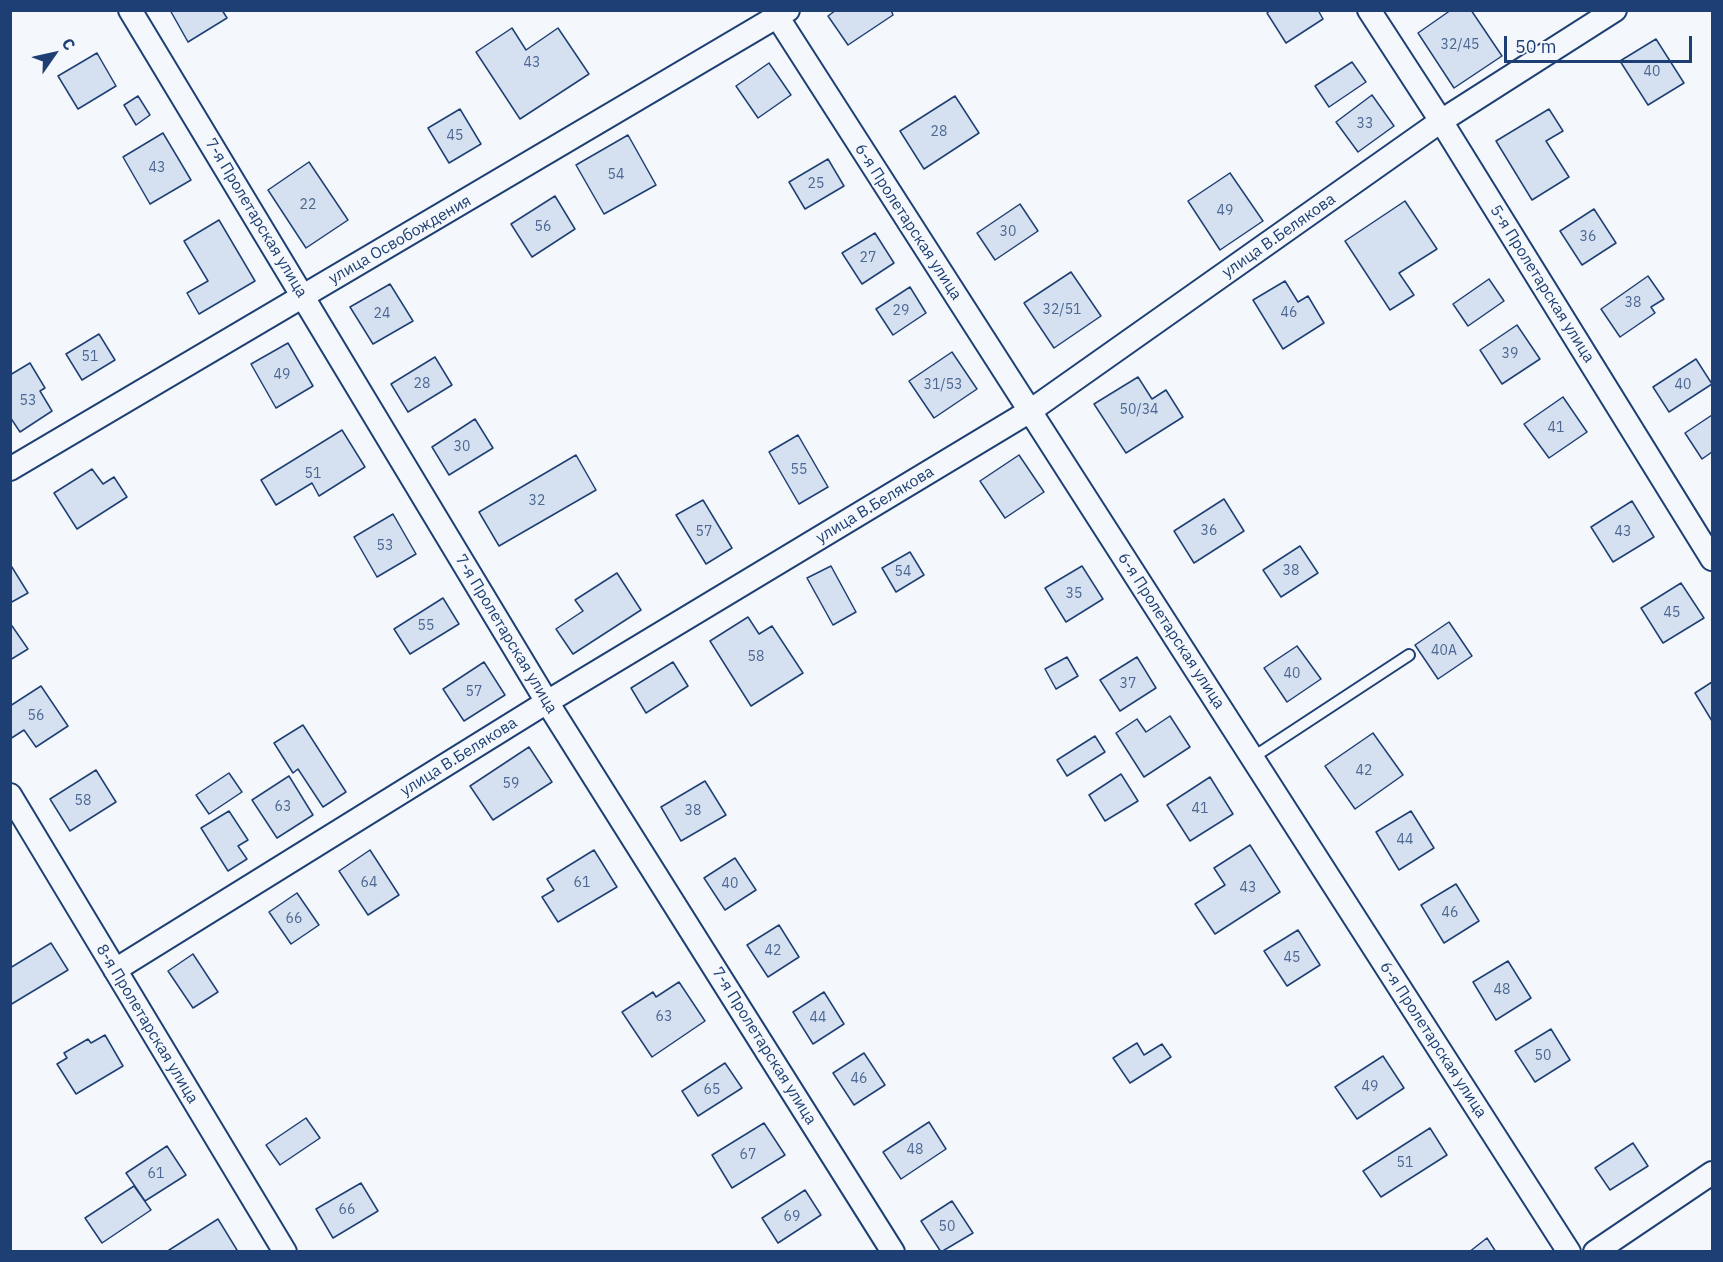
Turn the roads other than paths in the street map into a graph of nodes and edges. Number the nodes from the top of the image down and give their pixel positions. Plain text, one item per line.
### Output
1 (130, 10) edge
2 (1369, 10) edge
3 (1615, 10) edge
4 (779, 13) edge
5 (1441, 122) junction
6 (303, 297) junction
7 (1030, 411) junction
8 (10, 469) edge
9 (1713, 559) edge
10 (1409, 655) dead end
11 (547, 702) junction
12 (1252, 758) junction
13 (10, 795) edge
14 (115, 970) junction
15 (1713, 1173) edge
16 (285, 1251) edge
17 (893, 1251) edge
18 (1569, 1251) edge
19 (1595, 1251) edge

1 - 6 street, 7-я Пролетарская улица
2 - 5 street, 5-я Пролетарская улица
3 - 5 street, улица В.Белякова
4 - 6 street, улица Освобождения
4 - 7 street, 6-я Пролетарская улица
5 - 7 street, улица В.Белякова
5 - 9 street, 5-я Пролетарская улица
6 - 8 street, улица Освобождения
6 - 11 street, 7-я Пролетарская улица
7 - 11 street, улица В.Белякова
7 - 12 street, 6-я Пролетарская улица
10 - 12 lane
11 - 14 street, улица В.Белякова
11 - 17 street, 7-я Пролетарская улица
12 - 18 street, 6-я Пролетарская улица
13 - 14 street, 8-я Пролетарская улица
14 - 16 street, 8-я Пролетарская улица
15 - 19 street

